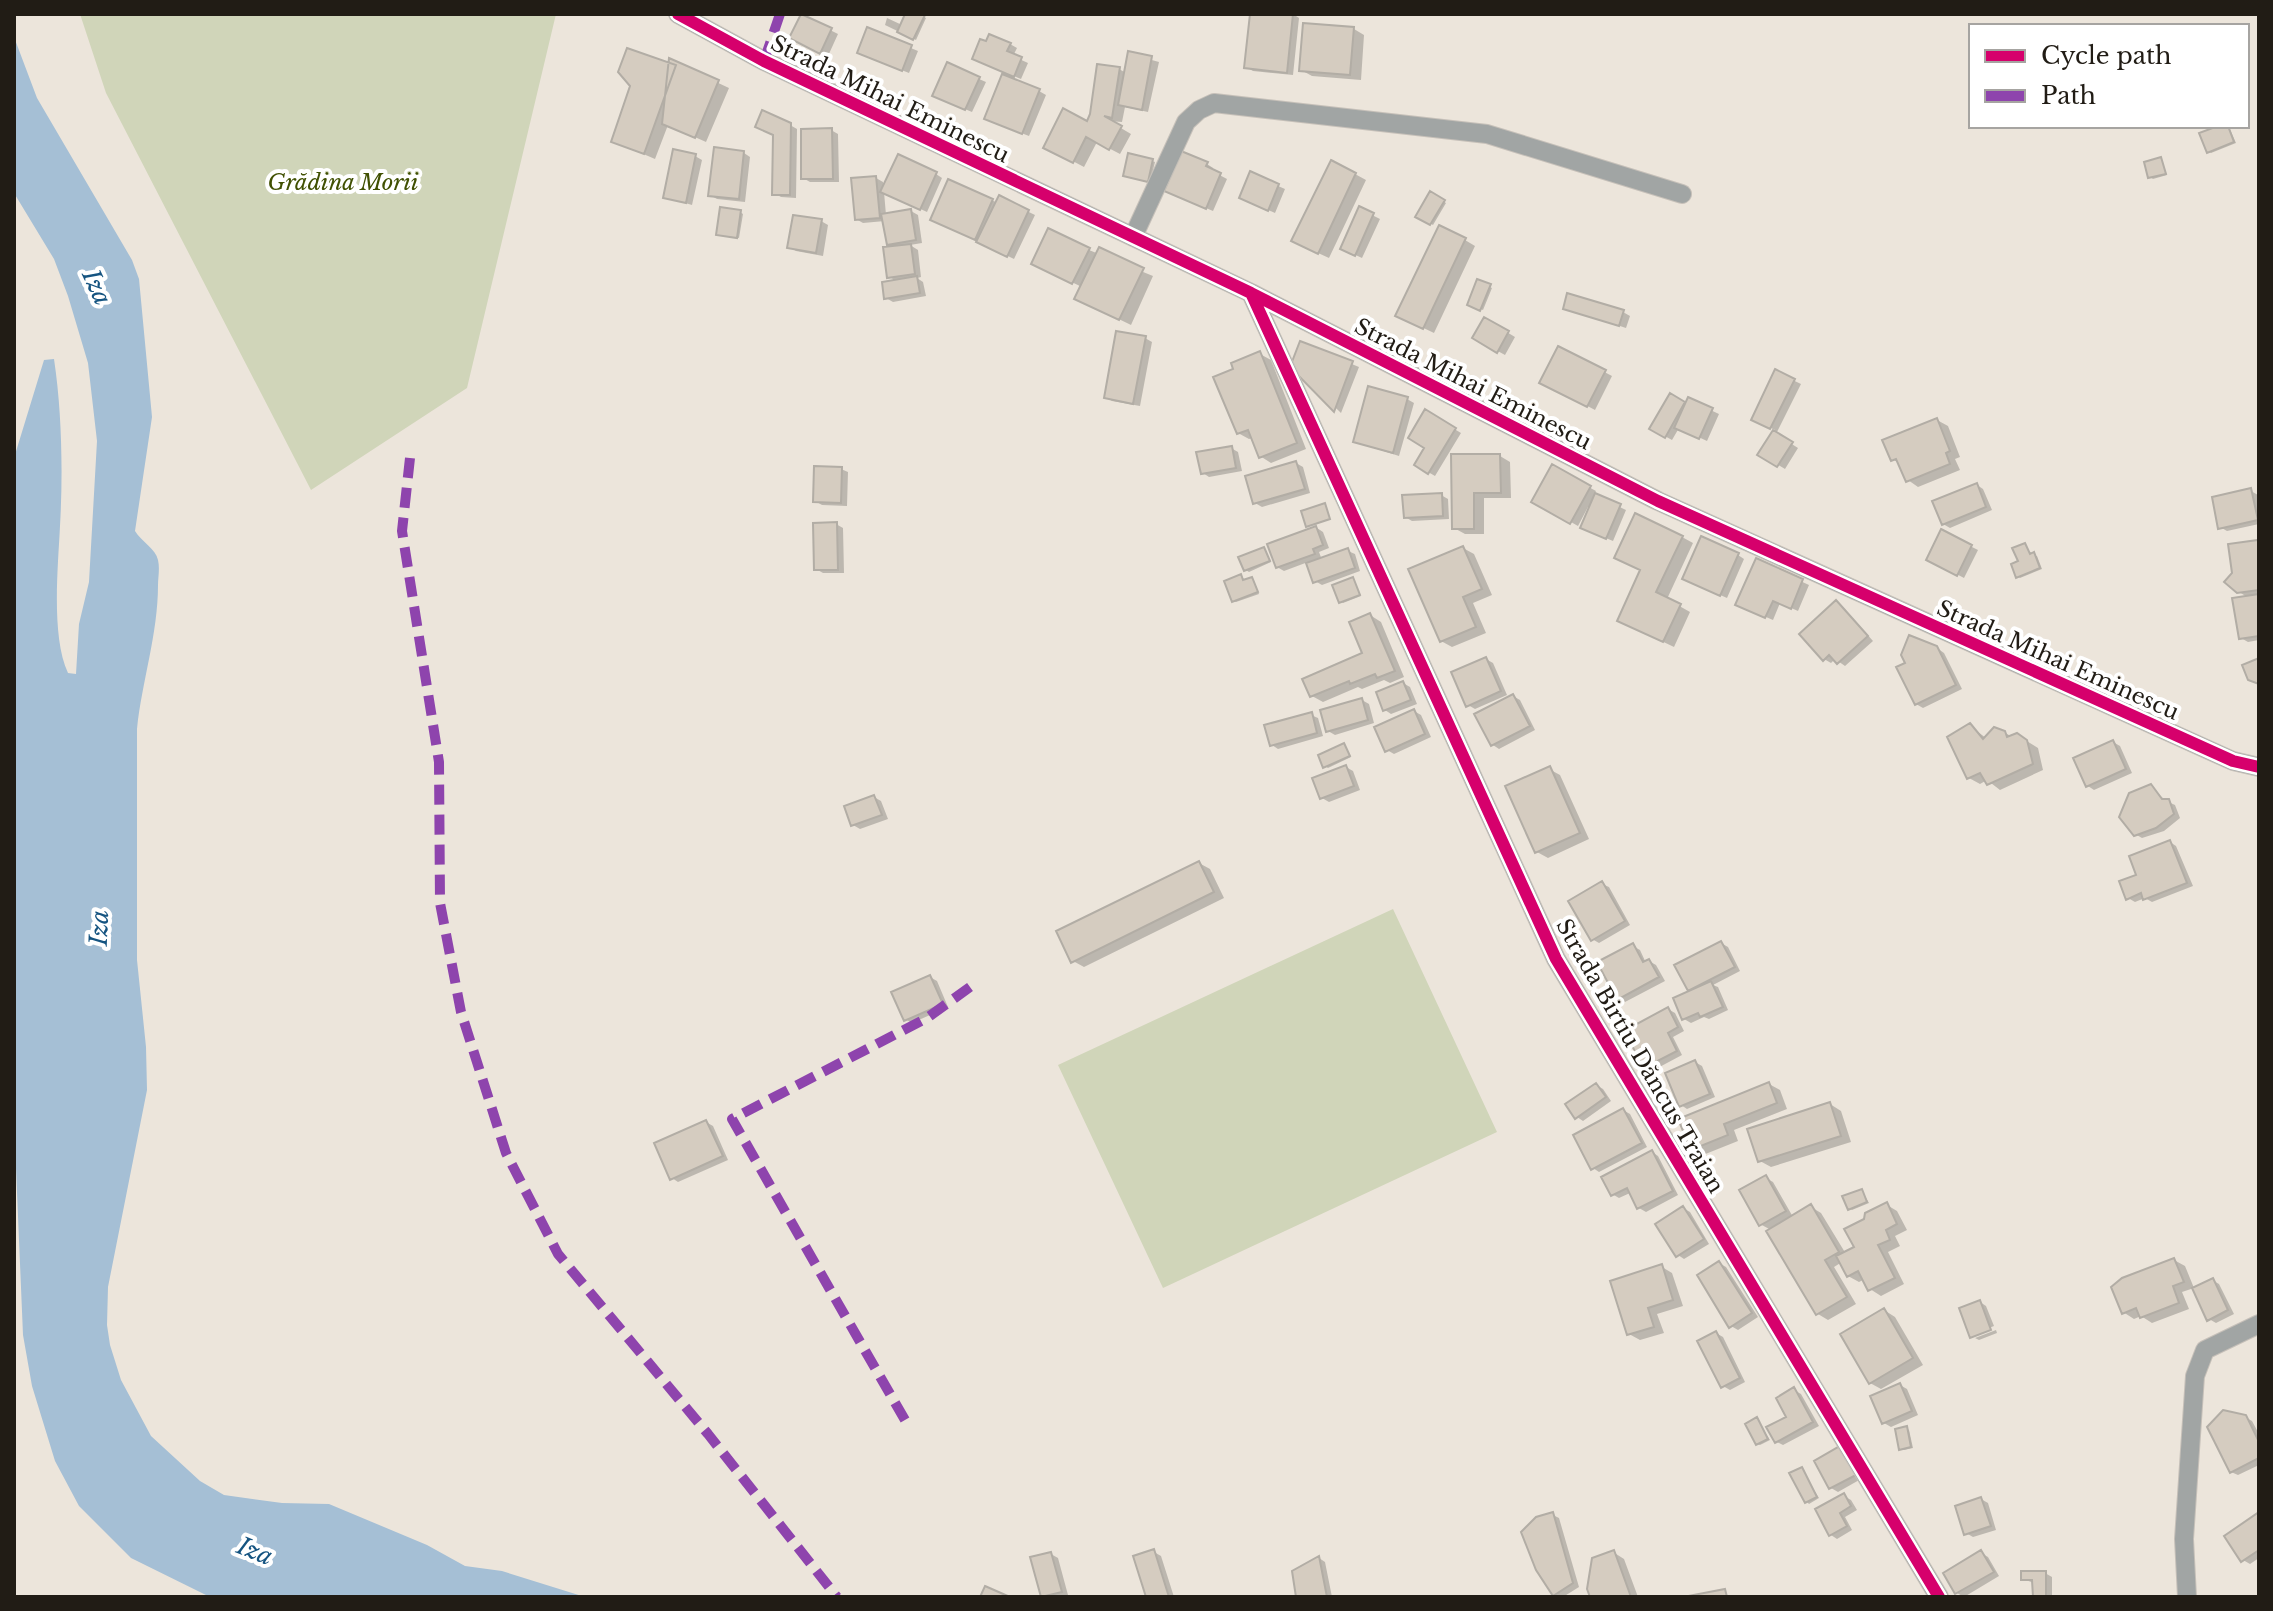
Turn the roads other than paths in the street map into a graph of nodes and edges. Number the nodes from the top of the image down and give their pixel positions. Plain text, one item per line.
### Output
1 (678, 14) edge
2 (1682, 194) dead end
3 (1133, 237) junction
4 (1251, 293) junction
5 (2259, 767) edge
6 (2259, 1324) edge
7 (1939, 1597) edge
8 (2187, 1597) edge

1 - 3 street, Strada Mihai Eminescu
2 - 3 street
3 - 4 street, Strada Mihai Eminescu
4 - 5 street, Strada Mihai Eminescu
4 - 7 street, Strada Birtiu Dăncus Traian
6 - 8 street

